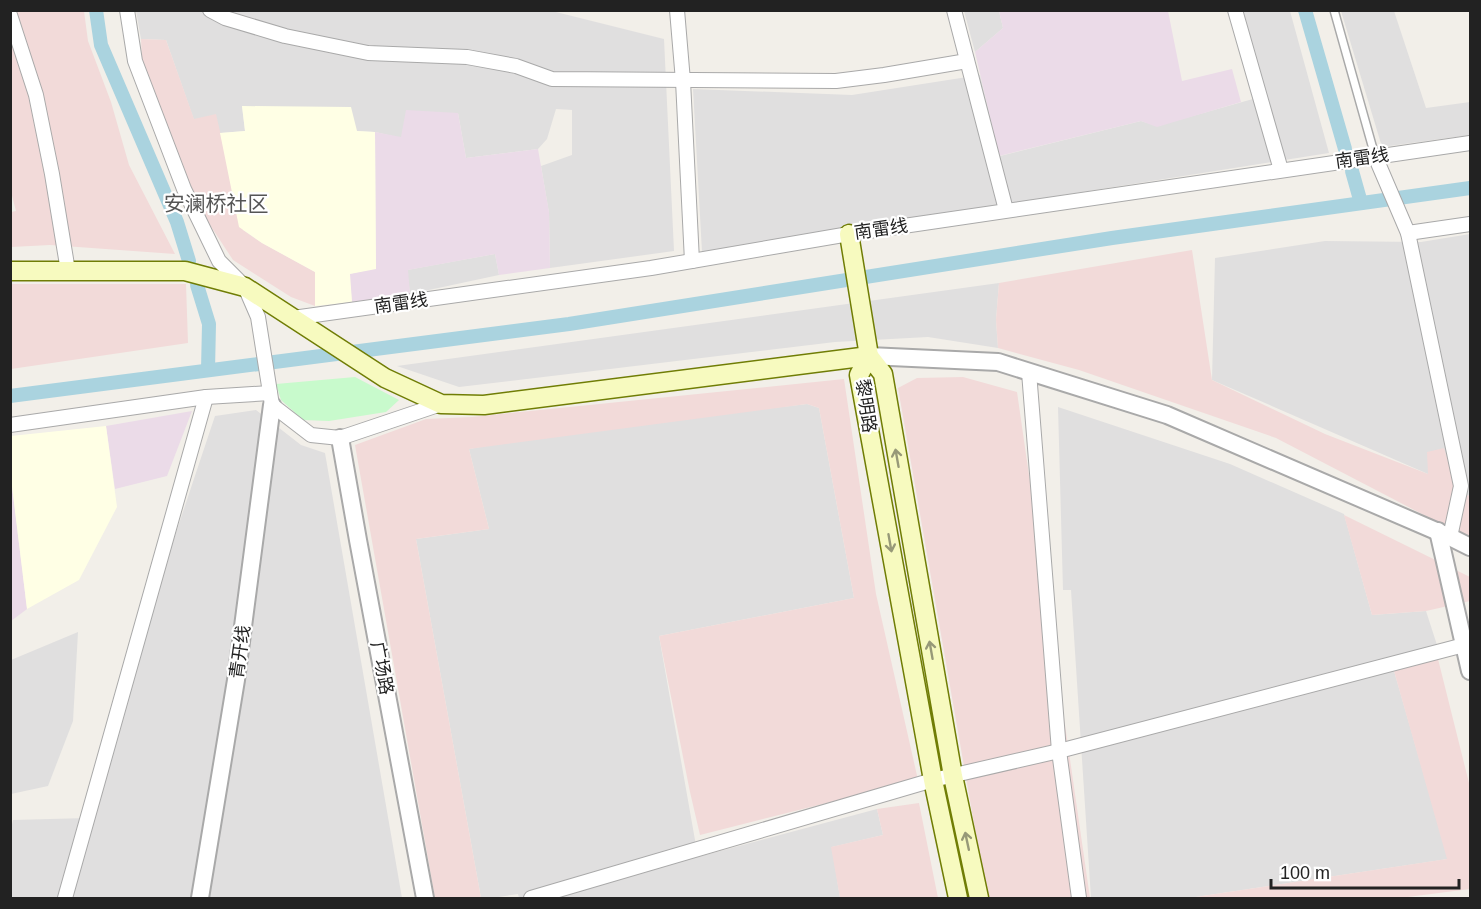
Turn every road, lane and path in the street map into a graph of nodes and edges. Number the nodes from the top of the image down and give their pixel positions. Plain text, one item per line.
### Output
1 (127, 10) edge
2 (210, 10) edge
3 (677, 10) edge
4 (954, 10) edge
5 (1235, 10) edge
6 (1334, 10) edge
7 (10, 15) edge
8 (968, 61) junction
9 (683, 81) junction
10 (1470, 143) edge
11 (1375, 156) junction
12 (1281, 170) junction
13 (1006, 210) junction
14 (1470, 224) edge
15 (1406, 229) junction
16 (851, 243) junction
17 (692, 261) junction
18 (10, 270) edge
19 (68, 271) junction
20 (245, 287) junction
21 (292, 318) junction
22 (869, 356) junction
23 (1029, 372) junction
24 (270, 394) junction
25 (206, 397) junction
26 (441, 404) junction
27 (10, 425) edge
28 (340, 438) junction
29 (1444, 534) junction
30 (1470, 547) edge
31 (1464, 645) junction
32 (1470, 671) edge
33 (1059, 751) junction
34 (953, 776) junction
35 (933, 780) junction
36 (65, 898) edge
37 (200, 898) edge
38 (425, 898) edge
39 (531, 898) edge
40 (958, 898) edge
41 (980, 898) edge
42 (1078, 898) edge

1 - 20 street
2 - 9 street
3 - 9 street
4 - 8 street
5 - 12 street
6 - 11 lane
7 - 19 street
8 - 9 street
8 - 13 street
9 - 17 street
10 - 11 street, 南雷线
11 - 12 street, 南雷线
11 - 15 street
12 - 13 street, 南雷线
13 - 16 street, 南雷线
14 - 15 street
15 - 29 street
16 - 17 street, 南雷线
16 - 22 main road
17 - 21 street, 南雷线
18 - 19 main road
19 - 20 main road
20 - 21 main road
20 - 24 street
21 - 26 main road
22 - 23 street
22 - 26 main road
34 -> 22 main road, 黎明路
22 -> 35 main road, 黎明路
23 - 29 street
23 - 33 street
24 - 25 street
24 - 28 street
24 - 37 street, 青开线
25 - 27 street
25 - 36 street
26 - 28 street
28 - 38 street, 广场路
29 - 30 street
29 - 31 street
31 - 32 street
31 - 33 street
33 - 34 street
33 - 42 street
34 - 35 street
41 -> 34 main road, 黎明路
35 - 39 street
35 - 40 main road, 黎明路

